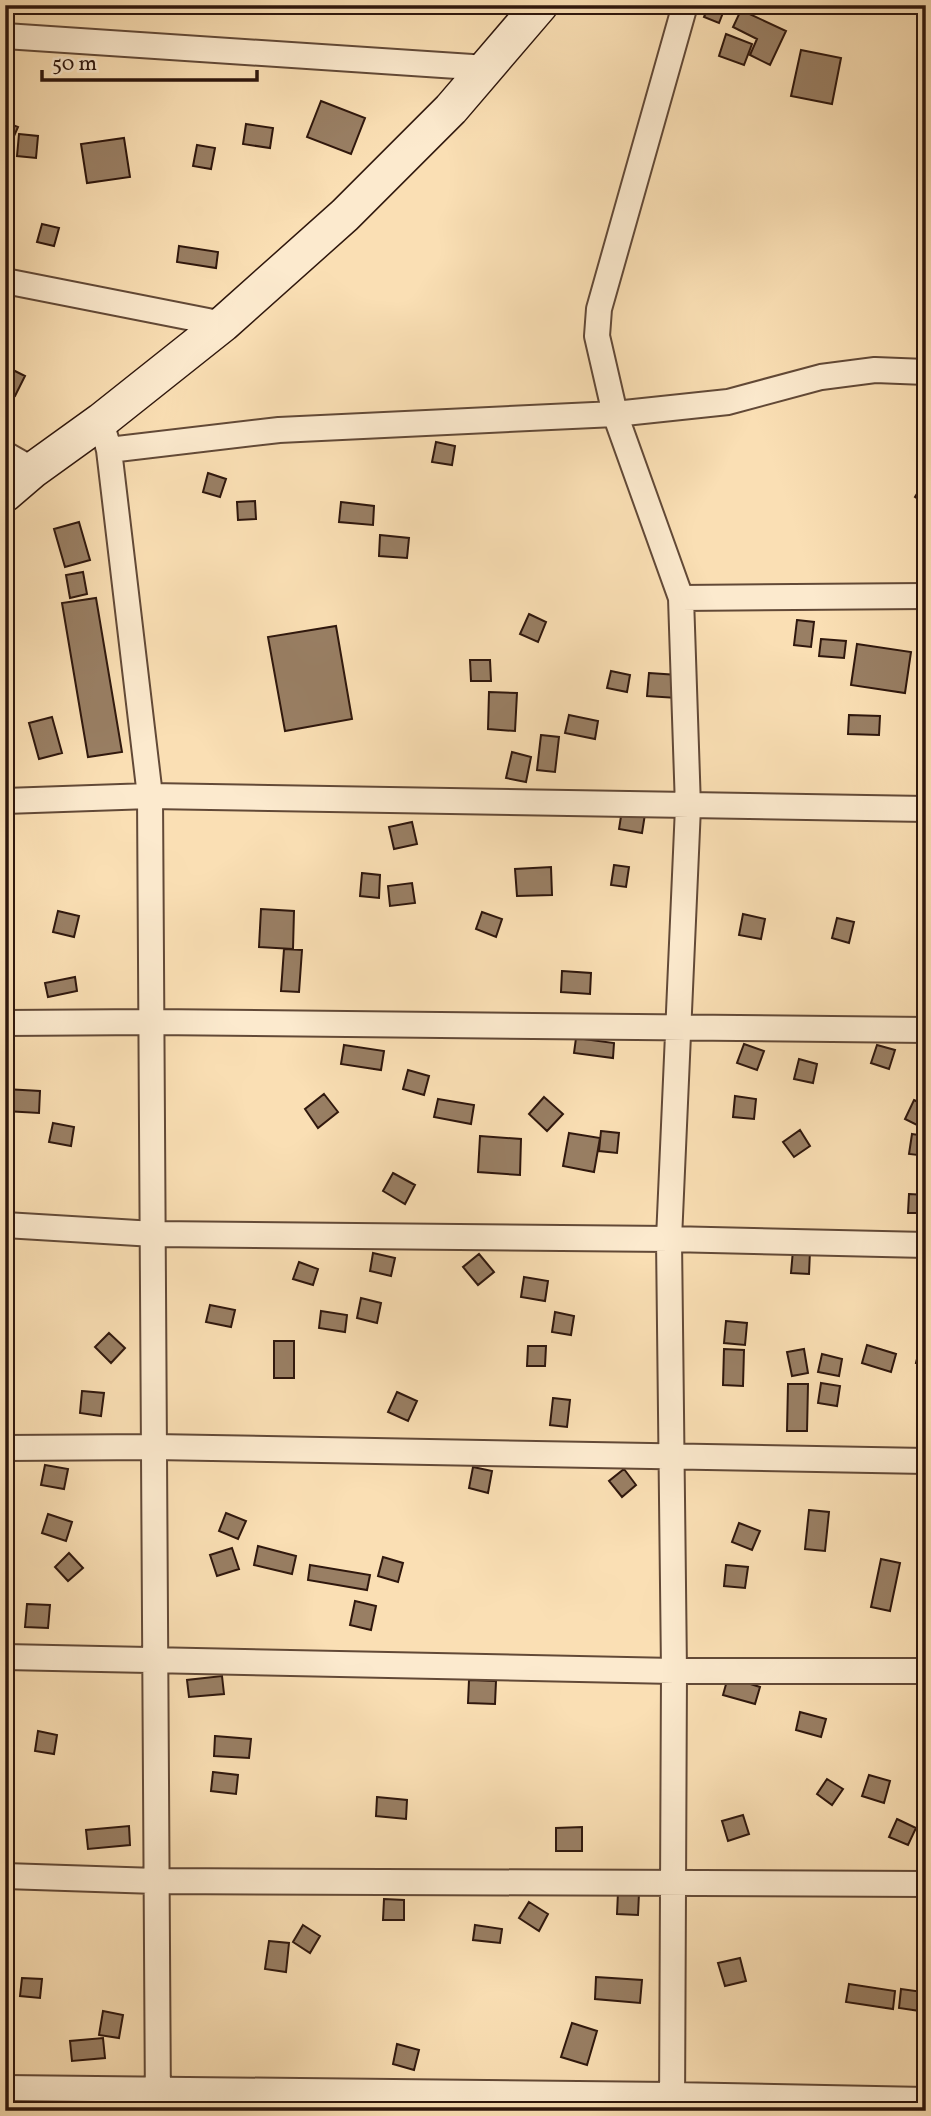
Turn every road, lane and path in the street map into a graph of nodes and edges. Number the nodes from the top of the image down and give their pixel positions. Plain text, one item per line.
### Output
1 (540, 5) edge
2 (685, 5) edge
3 (5, 36) edge
4 (487, 68) junction
5 (5, 281) edge
6 (223, 324) junction
7 (926, 372) edge
8 (615, 414) junction
9 (105, 435) junction
10 (19, 462) edge
11 (5, 494) edge
12 (926, 596) edge
13 (681, 598) junction
14 (150, 796) junction
15 (5, 801) edge
16 (688, 807) junction
17 (926, 809) edge
18 (152, 1022) junction
19 (5, 1023) edge
20 (677, 1029) junction
21 (926, 1030) edge
22 (5, 1225) edge
23 (154, 1234) junction
24 (670, 1239) junction
25 (926, 1245) edge
26 (154, 1447) junction
27 (5, 1448) edge
28 (672, 1456) junction
29 (926, 1461) edge
30 (5, 1657) edge
31 (155, 1658) junction
32 (674, 1671) junction
33 (926, 1671) edge
34 (5, 1876) edge
35 (156, 1881) junction
36 (672, 1883) junction
37 (926, 1884) edge
38 (5, 2088) edge
39 (158, 2100) edge
40 (926, 2100) edge
41 (671, 2103) edge

1 - 4 main road
2 - 8 street
3 - 4 street
4 - 6 main road
5 - 6 street
6 - 9 main road
7 - 8 street
8 - 9 street
8 - 13 street
9 - 10 main road
9 - 14 street
10 - 11 main road
12 - 13 street
13 - 16 street
14 - 15 street
14 - 16 street
14 - 18 street
16 - 17 street
16 - 20 street
18 - 19 street
18 - 20 street
18 - 23 street
20 - 21 street
20 - 24 street
22 - 23 street
23 - 24 street
23 - 26 street
24 - 25 street
24 - 28 street
26 - 27 street
26 - 28 street
26 - 31 street
28 - 29 street
28 - 32 street
30 - 31 street
31 - 32 street
31 - 35 street
32 - 33 street
32 - 36 street
34 - 35 street
35 - 36 street
35 - 39 street
36 - 37 street
36 - 41 street
38 - 39 street
39 - 41 street
40 - 41 street

